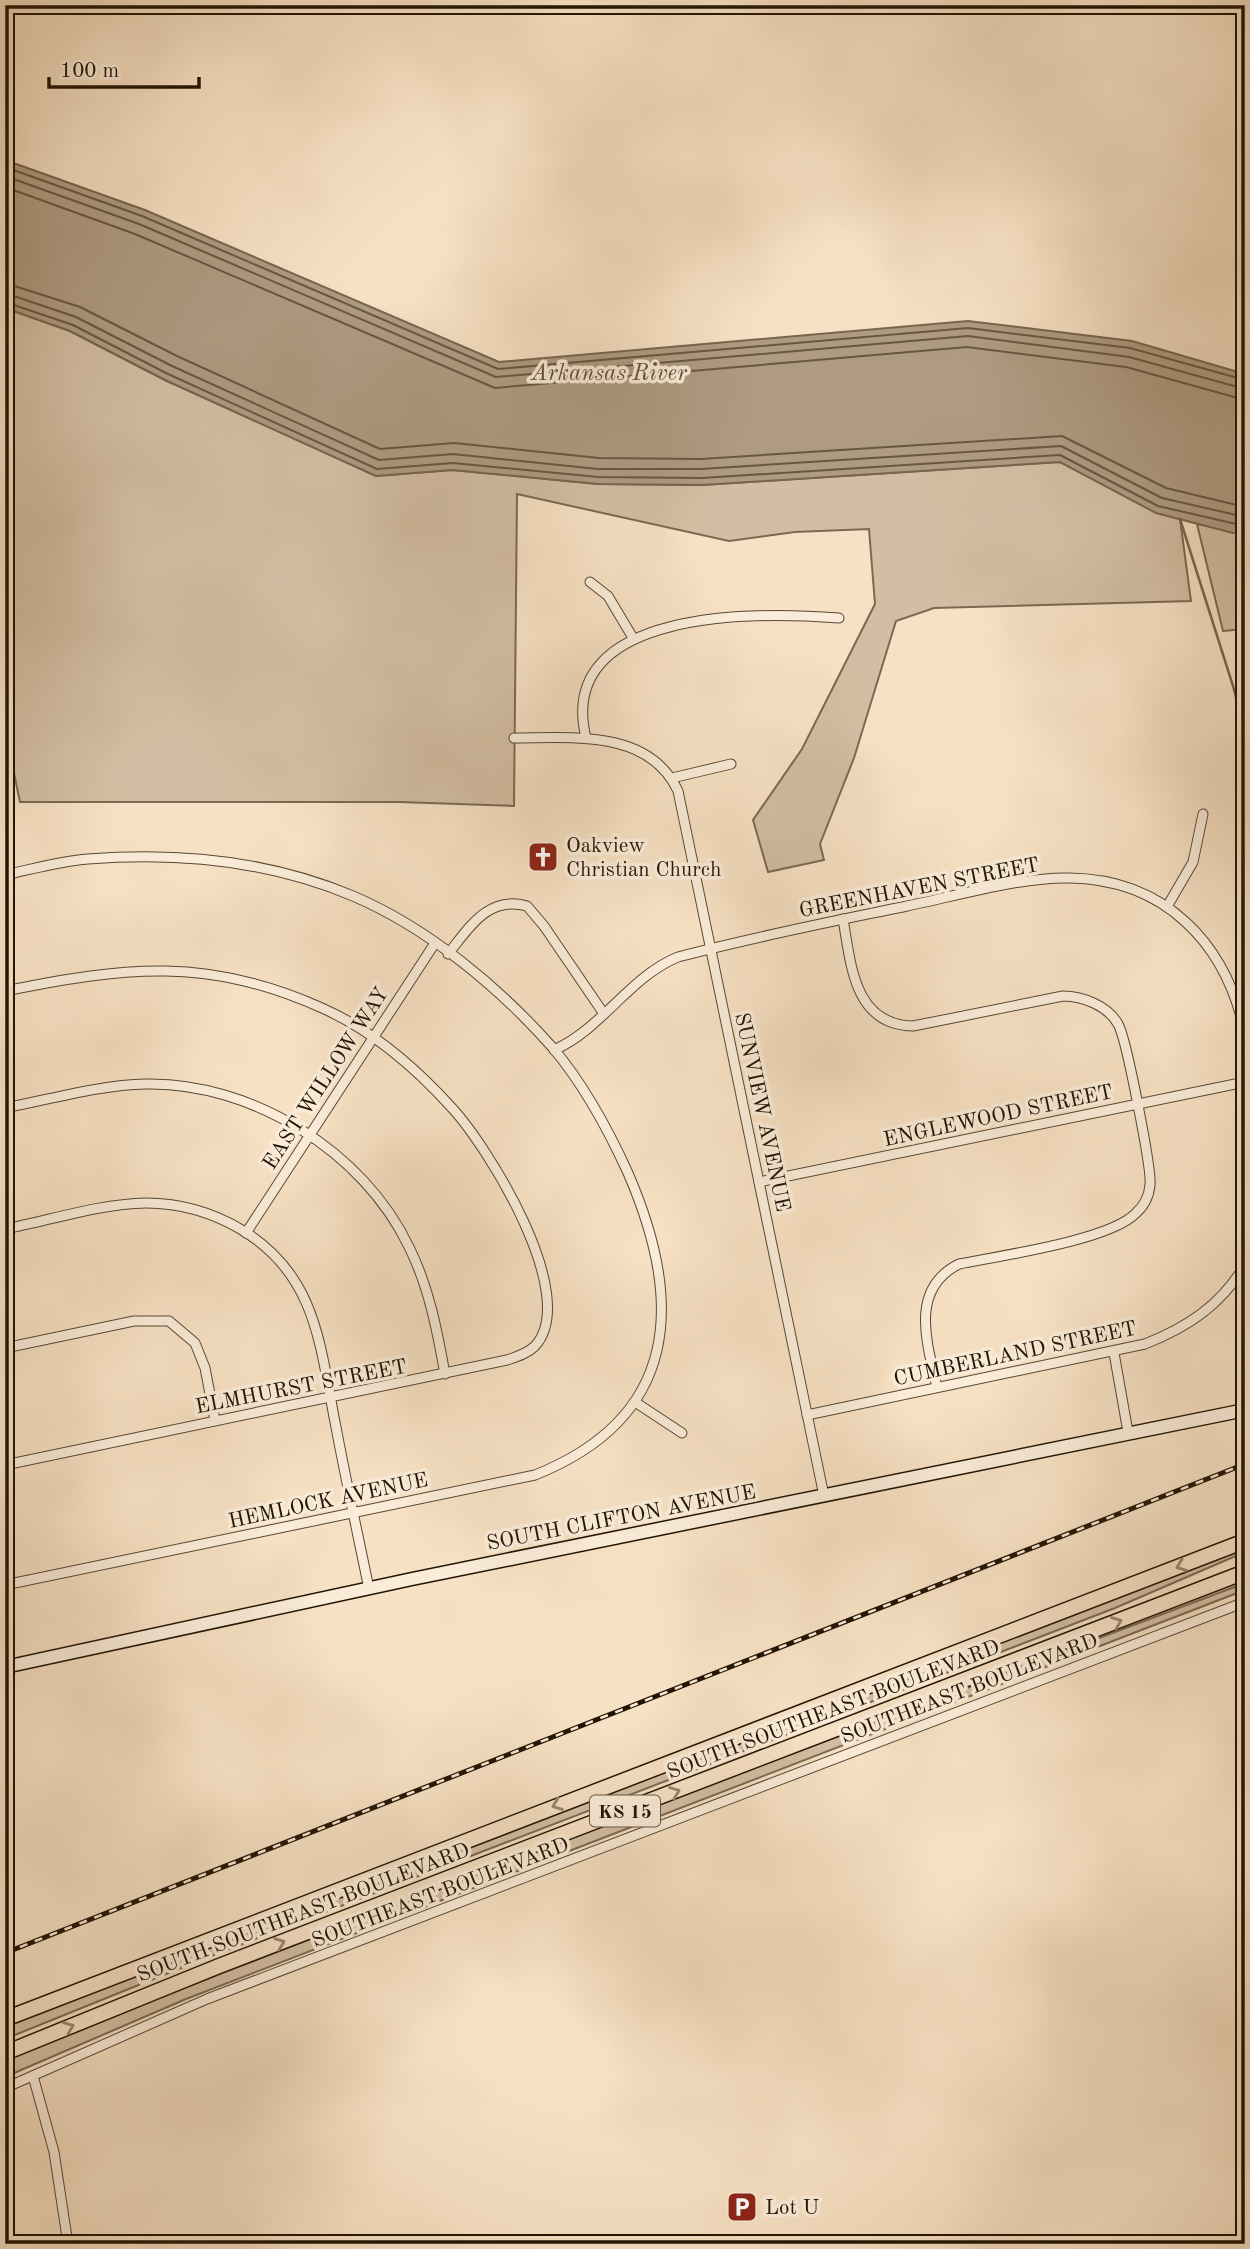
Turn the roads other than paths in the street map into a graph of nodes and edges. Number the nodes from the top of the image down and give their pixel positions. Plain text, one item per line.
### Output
1 (590, 582) dead end
2 (839, 618) dead end
3 (633, 638) junction
4 (514, 738) dead end
5 (586, 738) junction
6 (731, 764) dead end
7 (672, 778) junction
8 (1203, 814) dead end
9 (5, 875) edge
10 (1168, 905) junction
11 (844, 919) junction
12 (435, 943) junction
13 (711, 948) junction
14 (448, 954) junction
15 (5, 991) edge
16 (604, 1014) junction
17 (1245, 1033) edge
18 (373, 1037) junction
19 (554, 1049) junction
20 (1245, 1082) edge
21 (1137, 1104) junction
22 (5, 1108) edge
23 (309, 1136) junction
24 (759, 1182) junction
25 (5, 1229) edge
26 (246, 1233) junction
27 (1244, 1270) edge
28 (5, 1348) edge
29 (1114, 1353) junction
30 (445, 1374) junction
31 (937, 1387) junction
32 (330, 1398) junction
33 (635, 1402) junction
34 (1245, 1410) edge
35 (807, 1415) junction
36 (215, 1420) junction
37 (1128, 1432) junction
38 (682, 1433) dead end
39 (5, 1465) edge
40 (824, 1496) junction
41 (353, 1513) junction
42 (1245, 1541) edge
43 (1245, 1572) edge
44 (5, 1585) edge
45 (369, 1588) junction
46 (1245, 1602) edge
47 (5, 1667) edge
48 (5, 2018) edge
49 (5, 2053) edge
50 (33, 2076) junction
51 (5, 2088) edge
52 (68, 2244) edge

1 - 3 street
2 - 3 street
3 - 5 street
4 - 5 street
5 - 7 street
6 - 7 street
7 - 13 street, SUNVIEW AVENUE
8 - 10 street
9 - 12 street, HEMLOCK AVENUE
10 - 11 street, GREENHAVEN STREET
10 - 17 street, GREENHAVEN STREET
11 - 13 street, GREENHAVEN STREET
11 - 21 street
12 - 14 street, HEMLOCK AVENUE
12 - 18 street, EAST WILLOW WAY
13 - 16 street, GREENHAVEN STREET
13 - 24 street, SUNVIEW AVENUE
14 - 16 street
14 - 19 street, HEMLOCK AVENUE
15 - 18 street
16 - 19 street, GREENHAVEN STREET
18 - 23 street, EAST WILLOW WAY
18 - 30 street, ELMHURST STREET
19 - 33 street, HEMLOCK AVENUE
20 - 21 street, ENGLEWOOD STREET
21 - 24 street, ENGLEWOOD STREET
21 - 31 street
22 - 23 street
23 - 26 street, EAST WILLOW WAY
23 - 30 street
24 - 35 street, SUNVIEW AVENUE
25 - 26 street
26 - 32 street
27 - 29 street, CUMBERLAND STREET
28 - 36 street
29 - 31 street, CUMBERLAND STREET
29 - 37 street
30 - 32 street, ELMHURST STREET
31 - 35 street, CUMBERLAND STREET
32 - 36 street, ELMHURST STREET
32 - 41 street
33 - 38 street
33 - 41 street, HEMLOCK AVENUE
34 - 37 street, SOUTH CLIFTON AVENUE
35 - 40 street, SUNVIEW AVENUE
36 - 39 street, ELMHURST STREET
37 - 40 street, SOUTH CLIFTON AVENUE
40 - 45 street, SOUTH CLIFTON AVENUE
41 - 44 street, HEMLOCK AVENUE
41 - 45 street
42 -> 48 main road, SOUTH SOUTHEAST BOULEVARD / KS 15
49 -> 43 main road, SOUTH SOUTHEAST BOULEVARD / KS 15
45 - 47 street, SOUTH CLIFTON AVENUE
46 - 50 street, SOUTHEAST BOULEVARD
50 - 51 street, SOUTHEAST BOULEVARD
50 - 52 street

